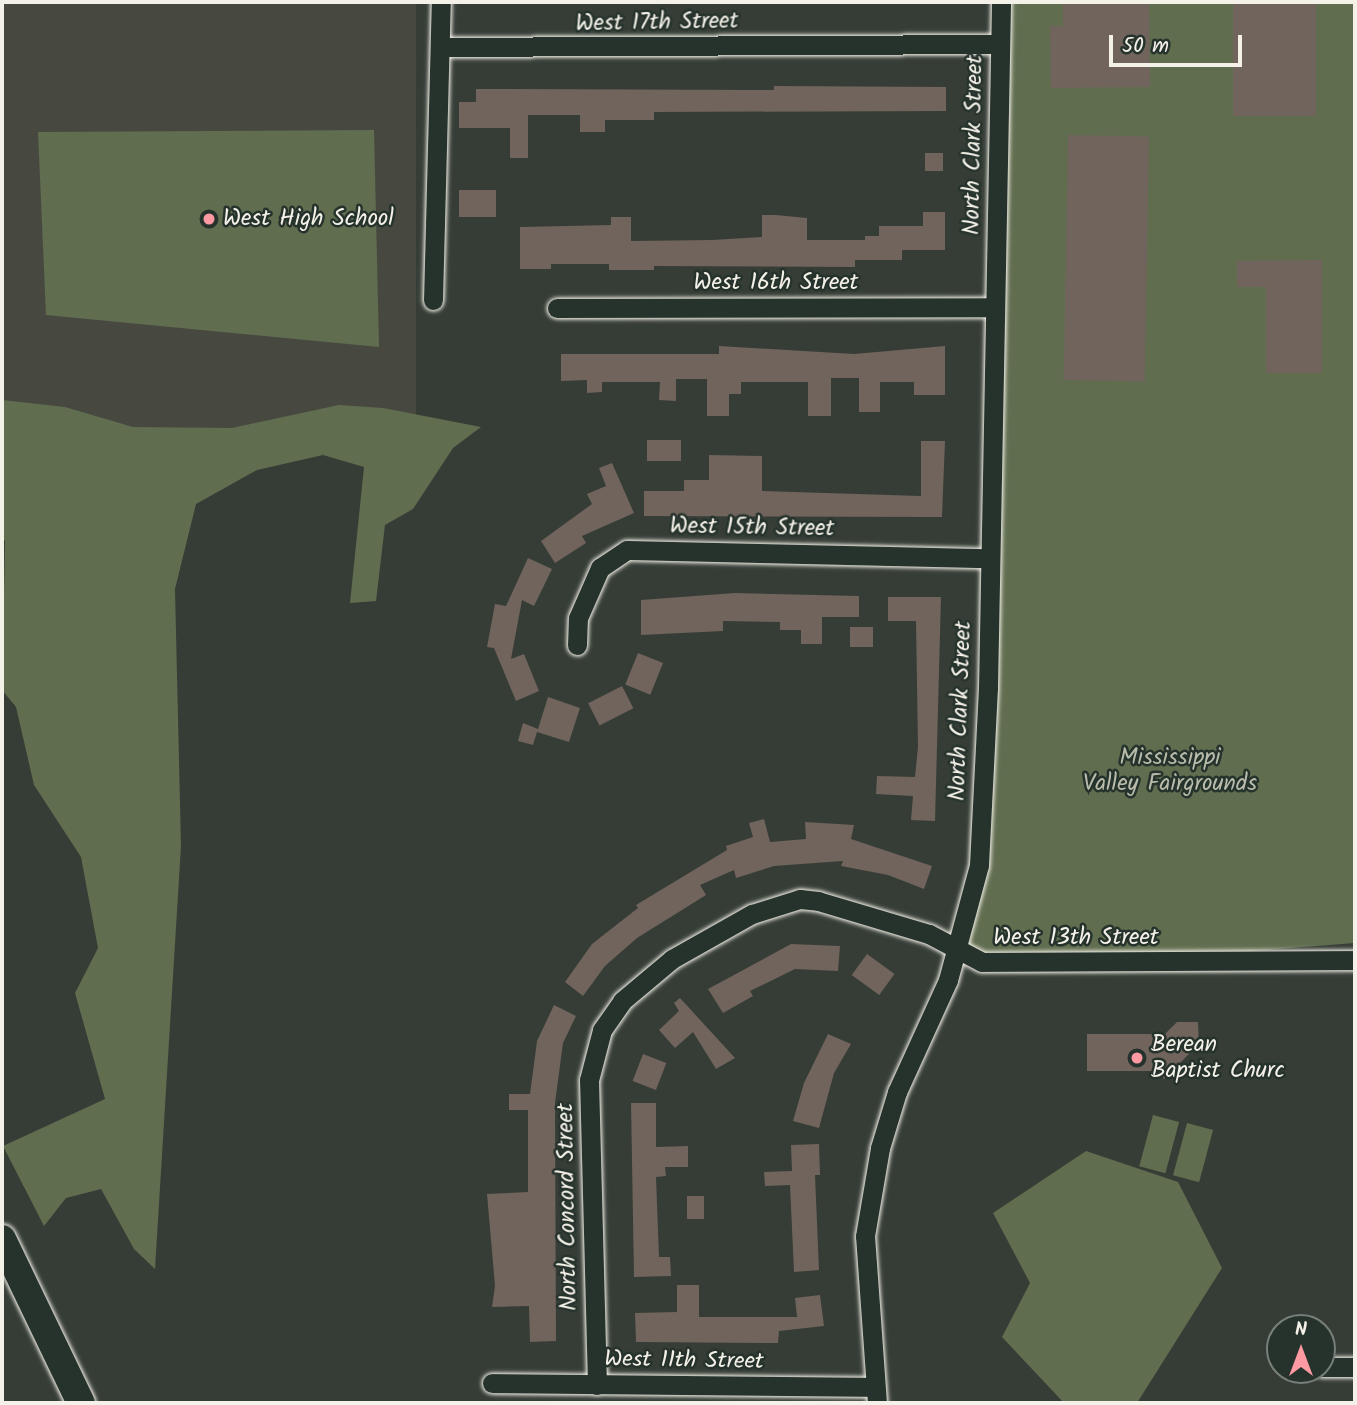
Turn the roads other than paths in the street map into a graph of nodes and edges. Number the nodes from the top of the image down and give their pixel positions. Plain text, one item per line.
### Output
1 (441, 2) edge
2 (1001, 2) edge
3 (1000, 44) junction
4 (441, 47) junction
5 (433, 300) dead end
6 (995, 307) junction
7 (557, 308) dead end
8 (989, 558) junction
9 (578, 645) dead end
10 (958, 949) junction
11 (1355, 960) edge
12 (602, 1030) joint
13 (2, 1239) edge
14 (1336, 1367) edge
15 (1355, 1367) edge
16 (492, 1383) dead end
17 (597, 1385) junction
18 (876, 1395) edge
19 (81, 1403) edge

1 - 4 street
2 - 3 street, North Clark Street
3 - 4 street, West 17th Street
3 - 6 street, North Clark Street
4 - 5 street
6 - 7 street, West 16th Street
6 - 8 street, North Clark Street
8 - 9 street, West 15th Street
8 - 10 street, North Clark Street
10 - 11 street, West 13th Street
10 - 12 street, West 13th Street
10 - 18 street, North Clark Street
12 - 17 street, North Concord Street
13 - 19 street
14 - 15 street
16 - 17 street, West 11th Street
17 - 18 street, West 11th Street

